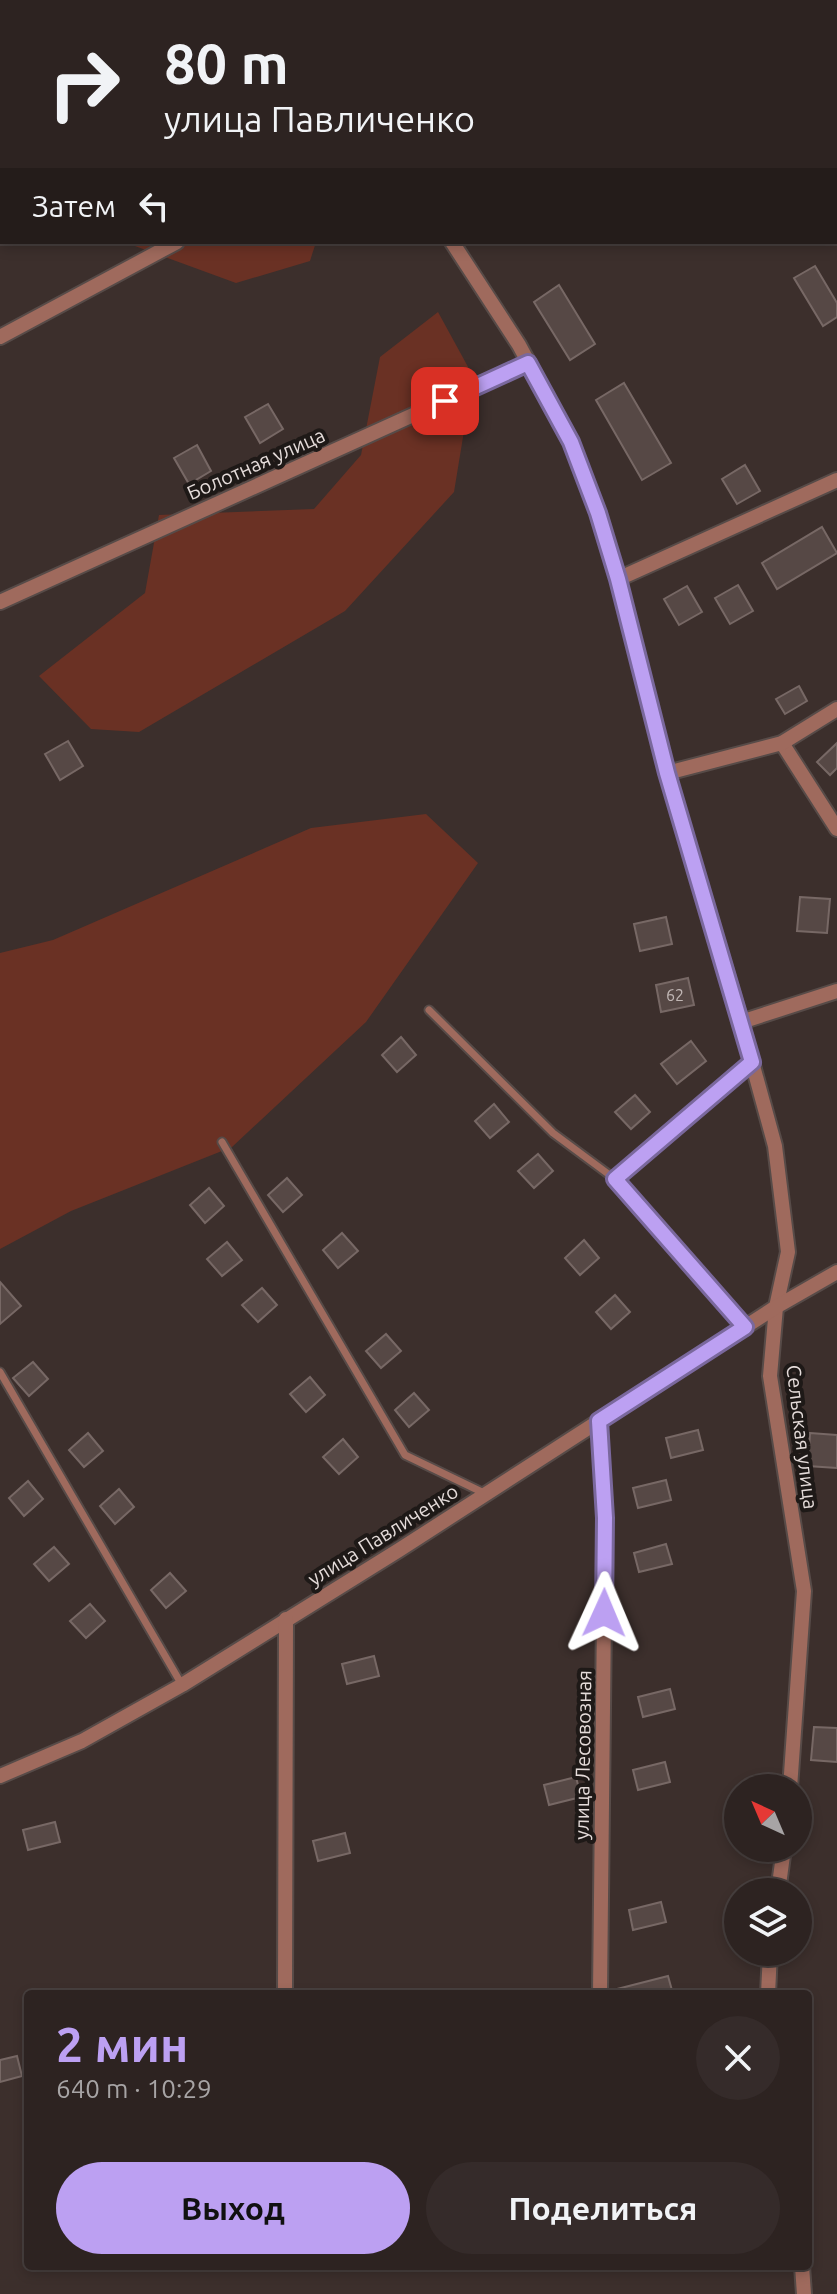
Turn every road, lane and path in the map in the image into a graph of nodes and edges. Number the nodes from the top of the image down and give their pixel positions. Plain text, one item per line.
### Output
1 (173, 244) edge
2 (453, 244) edge
3 (0, 337) edge
4 (528, 363) junction
5 (837, 480) edge
6 (618, 579) junction
7 (0, 602) edge
8 (837, 709) edge
9 (782, 743) junction
10 (667, 773) junction
11 (837, 829) edge
12 (837, 991) edge
13 (429, 1010) dead end
14 (741, 1022) junction
15 (752, 1062) junction
16 (222, 1142) dead end
17 (615, 1179) junction
18 (837, 1272) edge
19 (776, 1307) junction
20 (745, 1327) junction
21 (0, 1372) edge
22 (599, 1421) junction
23 (486, 1494) junction
24 (286, 1619) junction
25 (182, 1685) junction
26 (791, 1774) edge
27 (0, 1776) edge
28 (769, 1966) edge
29 (285, 1990) edge
30 (600, 1990) edge
31 (768, 1990) edge
32 (802, 2270) edge
33 (804, 2294) edge

1 - 3 street
2 - 4 street, Сельская улица
4 - 6 street, Сельская улица
4 - 7 street, Болотная улица
5 - 6 street
6 - 10 street, Сельская улица
8 - 9 street
9 - 10 street
9 - 11 street
10 - 14 street, Сельская улица
12 - 14 street
13 - 17 lane
14 - 15 street, Сельская улица
15 - 17 lane
15 - 19 street, Сельская улица
16 - 23 lane
17 - 20 lane
18 - 19 street, улица Павличенко
19 - 20 street, улица Павличенко
19 - 26 street, Сельская улица
20 - 22 street, улица Павличенко
21 - 25 lane
22 - 23 street, улица Павличенко
22 - 30 street, улица Лесовозная
23 - 24 street, улица Павличенко
24 - 25 street, улица Павличенко
24 - 29 street
25 - 27 street, улица Павличенко
28 - 31 street
32 - 33 street

